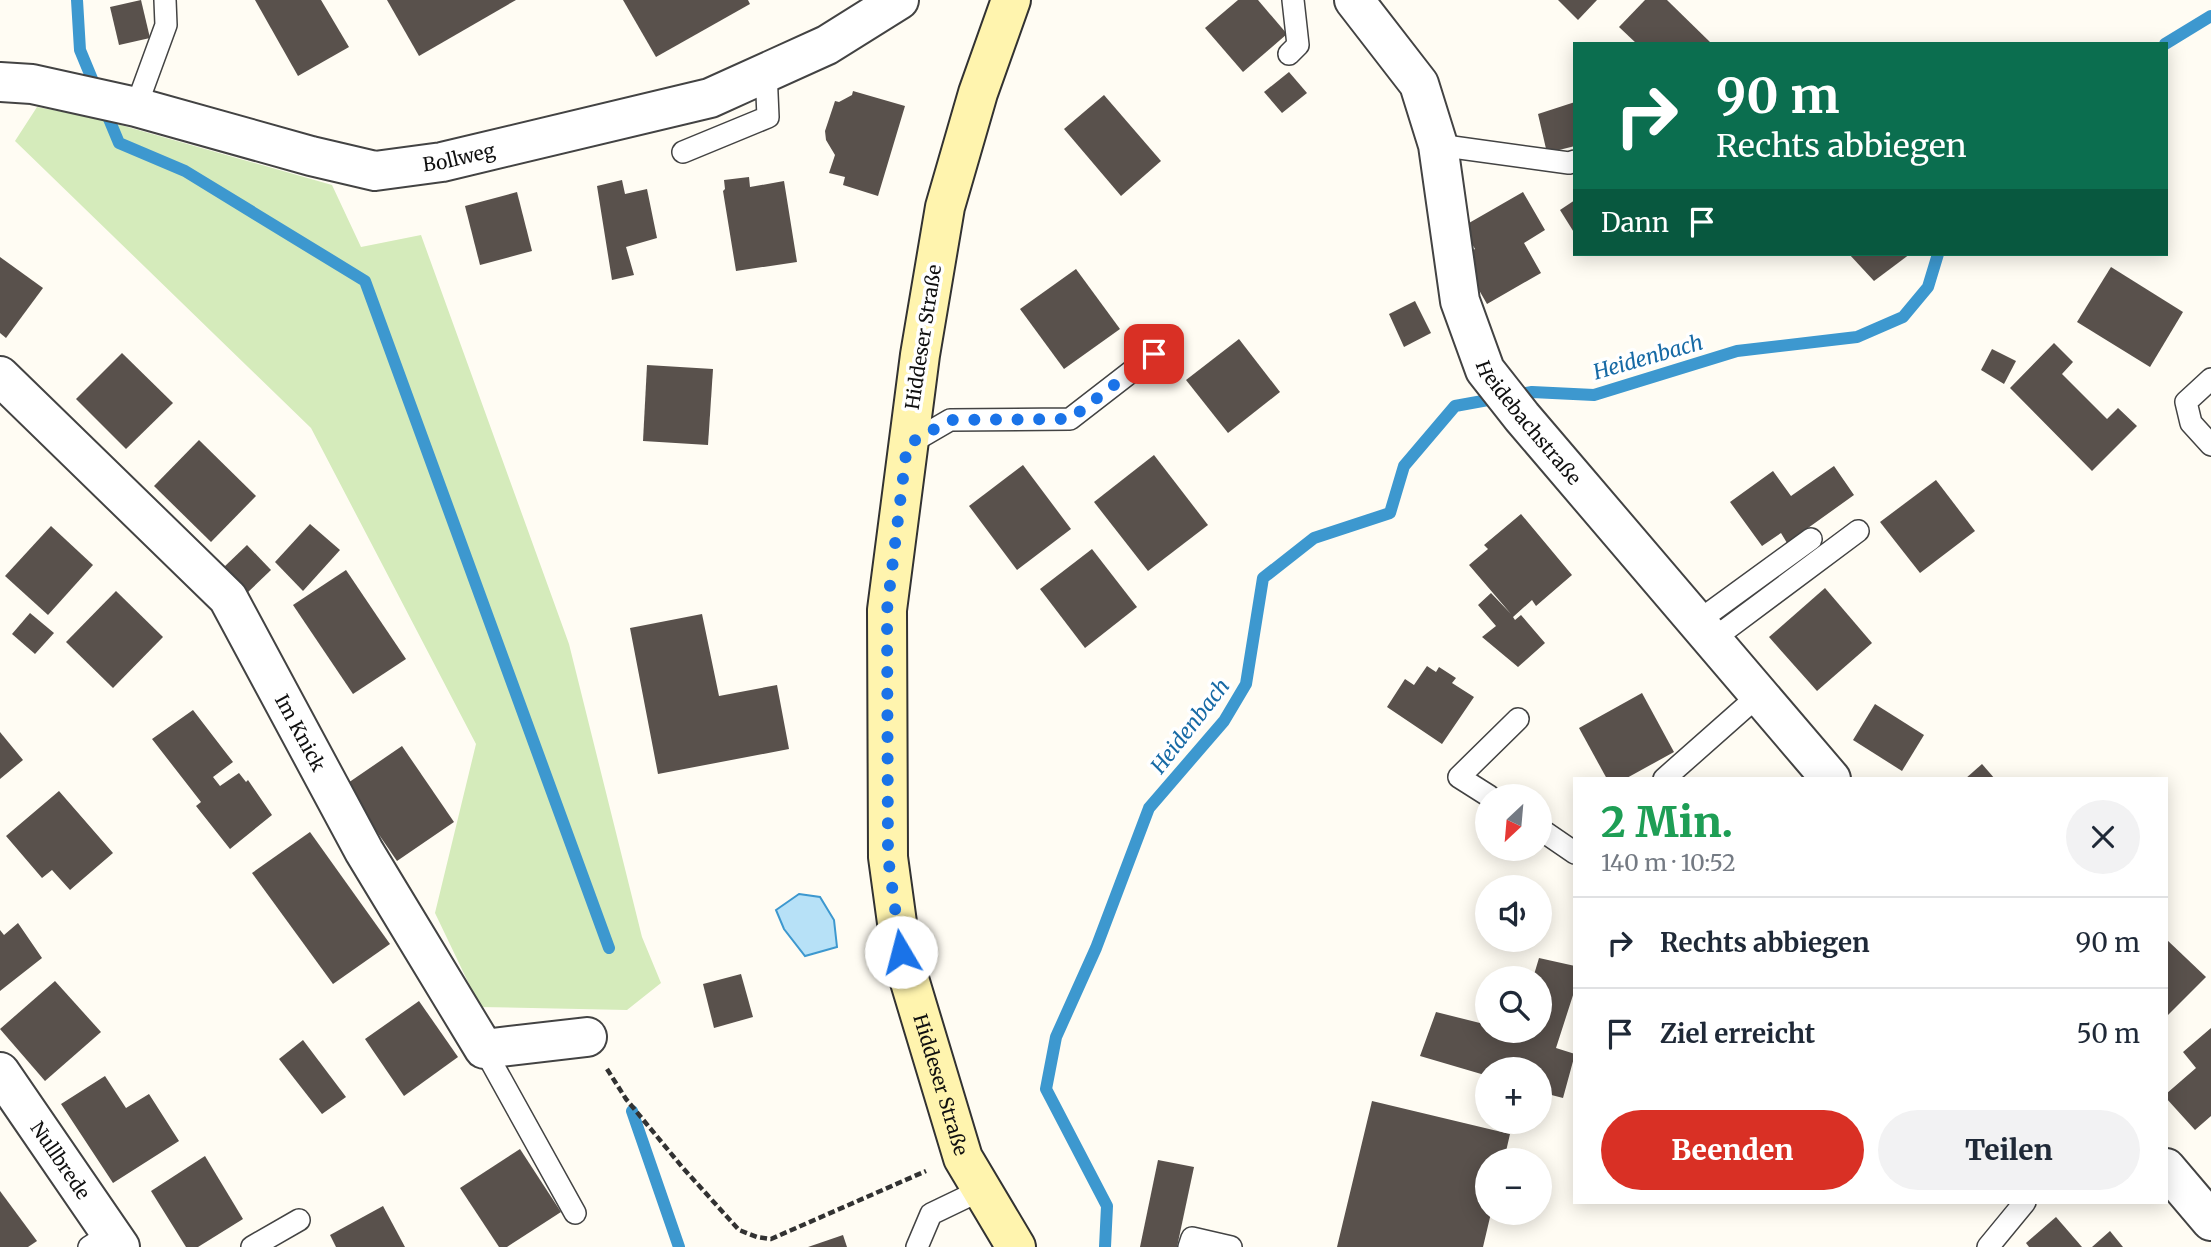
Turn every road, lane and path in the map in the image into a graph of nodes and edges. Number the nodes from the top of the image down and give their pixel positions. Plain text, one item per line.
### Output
1 (165, 0) edge
2 (899, 0) edge
3 (1011, 0) edge
4 (1293, 0) edge
5 (1354, 0) edge
6 (1289, 54) dead end
7 (766, 71) junction
8 (16, 83) edge
9 (136, 107) junction
10 (1438, 145) junction
11 (683, 152) dead end
12 (1573, 162) edge
13 (1154, 354) dead end
14 (0, 376) edge
15 (2211, 379) edge
16 (907, 445) junction
17 (2211, 445) edge
18 (1858, 531) dead end
19 (1811, 539) dead end
20 (1705, 631) junction
21 (1759, 695) junction
22 (1518, 719) dead end
23 (1666, 777) edge
24 (1829, 777) edge
25 (1475, 787) edge
26 (1552, 837) edge
27 (1573, 852) edge
28 (587, 1037) joint
29 (484, 1049) junction
30 (0, 1072) edge
31 (963, 1158) junction
32 (2168, 1170) edge
33 (983, 1189) junction
34 (2023, 1204) edge
35 (575, 1213) dead end
36 (299, 1220) dead end
37 (2211, 1221) edge
38 (107, 1242) edge
39 (252, 1247) edge
40 (917, 1247) edge
41 (1016, 1247) edge
42 (1189, 1247) edge
43 (1231, 1247) edge
44 (1988, 1247) edge

1 - 9 lane
2 - 7 street, Bollweg
3 - 16 main road, Hiddeser Straße
4 - 6 lane
5 - 10 street, Heidebachstraße
7 - 9 street, Bollweg
7 - 11 lane
8 - 9 street, Bollweg
10 - 12 lane
10 - 20 street, Heidebachstraße
13 - 16 lane
14 - 29 street, Im Knick
15 - 17 lane
16 - 31 main road, Hiddeser Straße
18 - 20 lane
19 - 20 lane
20 - 21 street, Heidebachstraße
21 - 23 lane
21 - 24 street, Heidebachstraße
22 - 25 lane
26 - 27 lane
28 - 29 street
28 - 31 path
29 - 35 lane
30 - 38 street, Nullbrede
31 - 33 main road, Hiddeser Straße
32 - 37 street
33 - 40 lane
33 - 41 main road, Hiddeser Straße
34 - 44 lane
36 - 39 lane
42 - 43 lane

